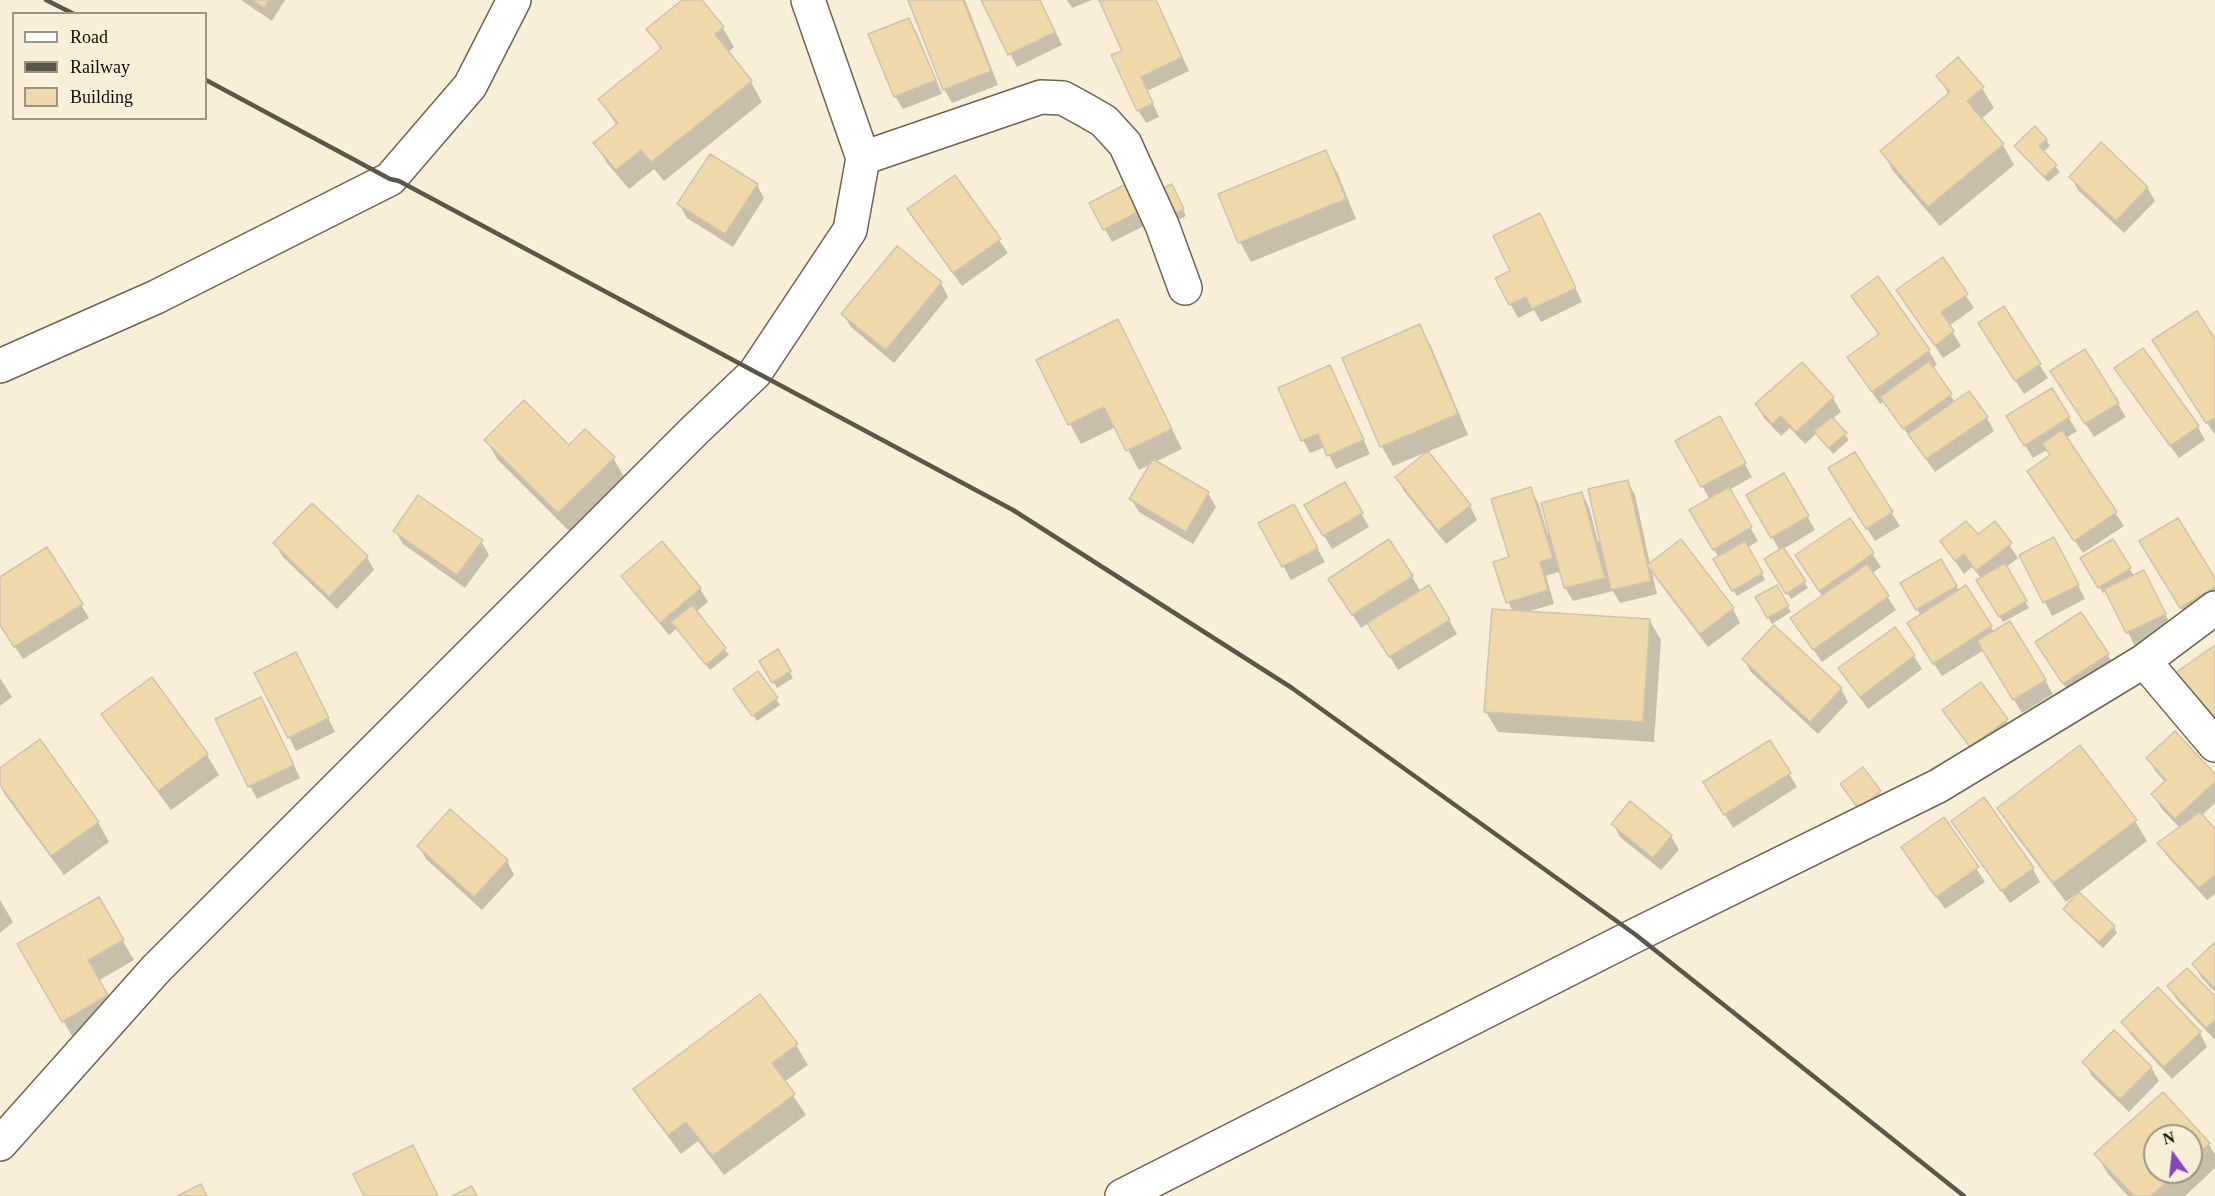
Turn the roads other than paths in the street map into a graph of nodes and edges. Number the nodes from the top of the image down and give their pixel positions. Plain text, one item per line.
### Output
1 (514, 0) edge
2 (808, 0) edge
3 (863, 158) junction
4 (1185, 288) dead end
5 (0, 366) edge
6 (2215, 608) edge
7 (2144, 661) junction
8 (2215, 745) edge
9 (0, 1144) edge
10 (1122, 1196) edge

1 - 5 street
2 - 3 street
3 - 4 street
3 - 9 street
6 - 7 street
7 - 8 street
7 - 10 street

